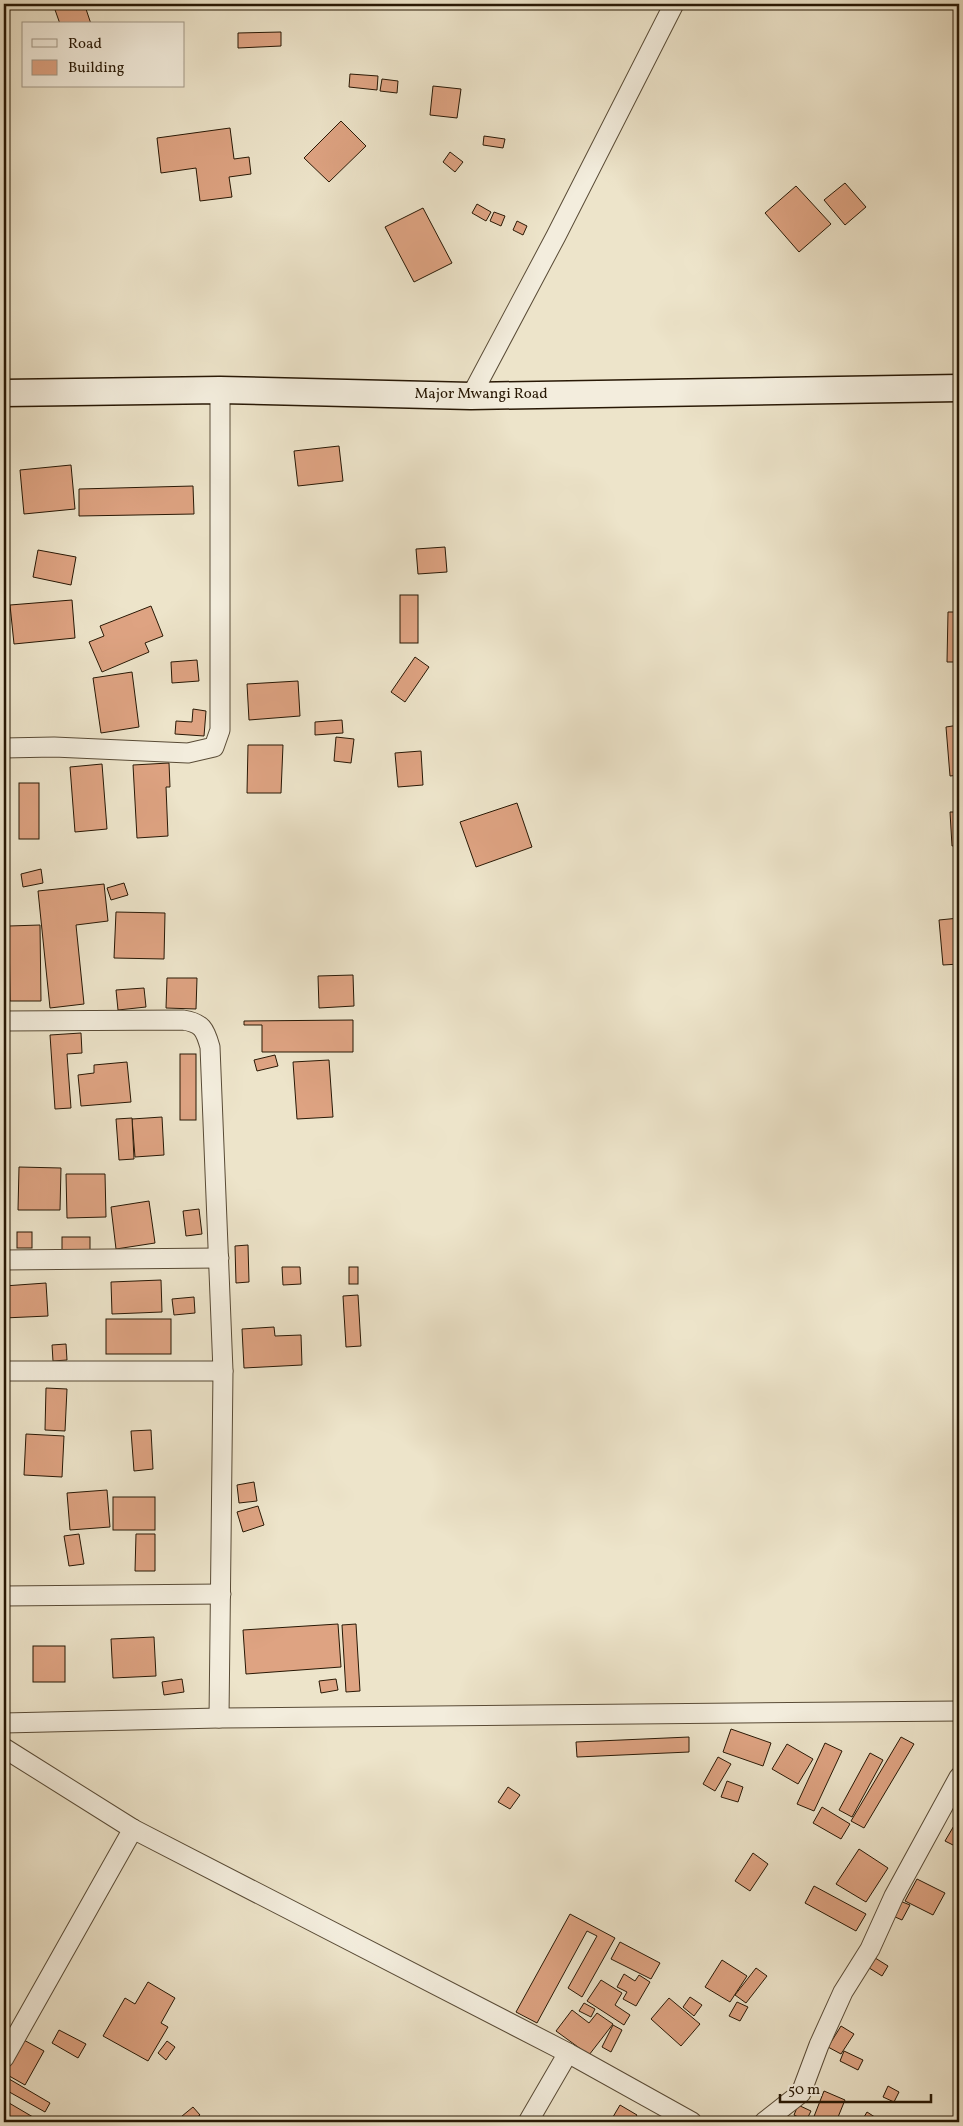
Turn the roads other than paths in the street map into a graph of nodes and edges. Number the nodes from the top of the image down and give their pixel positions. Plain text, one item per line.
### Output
1 (674, 4) edge
2 (959, 388) edge
3 (220, 390) junction
4 (4, 393) edge
5 (471, 396) junction
6 (4, 748) edge
7 (4, 1021) edge
8 (219, 1258) junction
9 (4, 1260) edge
10 (4, 1371) edge
11 (223, 1371) junction
12 (221, 1594) junction
13 (4, 1596) edge
14 (959, 1711) edge
15 (219, 1718) junction
16 (4, 1723) edge
17 (4, 1748) edge
18 (959, 1777) edge
19 (133, 1829) junction
20 (568, 2053) junction
21 (4, 2058) edge
22 (528, 2122) edge
23 (692, 2122) edge
24 (764, 2122) edge

1 - 5 street
2 - 5 street, Major Mwangi Road
3 - 4 street, Major Mwangi Road
3 - 5 street, Major Mwangi Road
3 - 6 street
7 - 8 street
8 - 9 street
8 - 11 street
10 - 11 street
11 - 12 street
12 - 13 street
12 - 15 street
14 - 15 street
15 - 16 street
17 - 19 street
18 - 24 street
19 - 20 street
19 - 21 street
20 - 22 street
20 - 23 street

